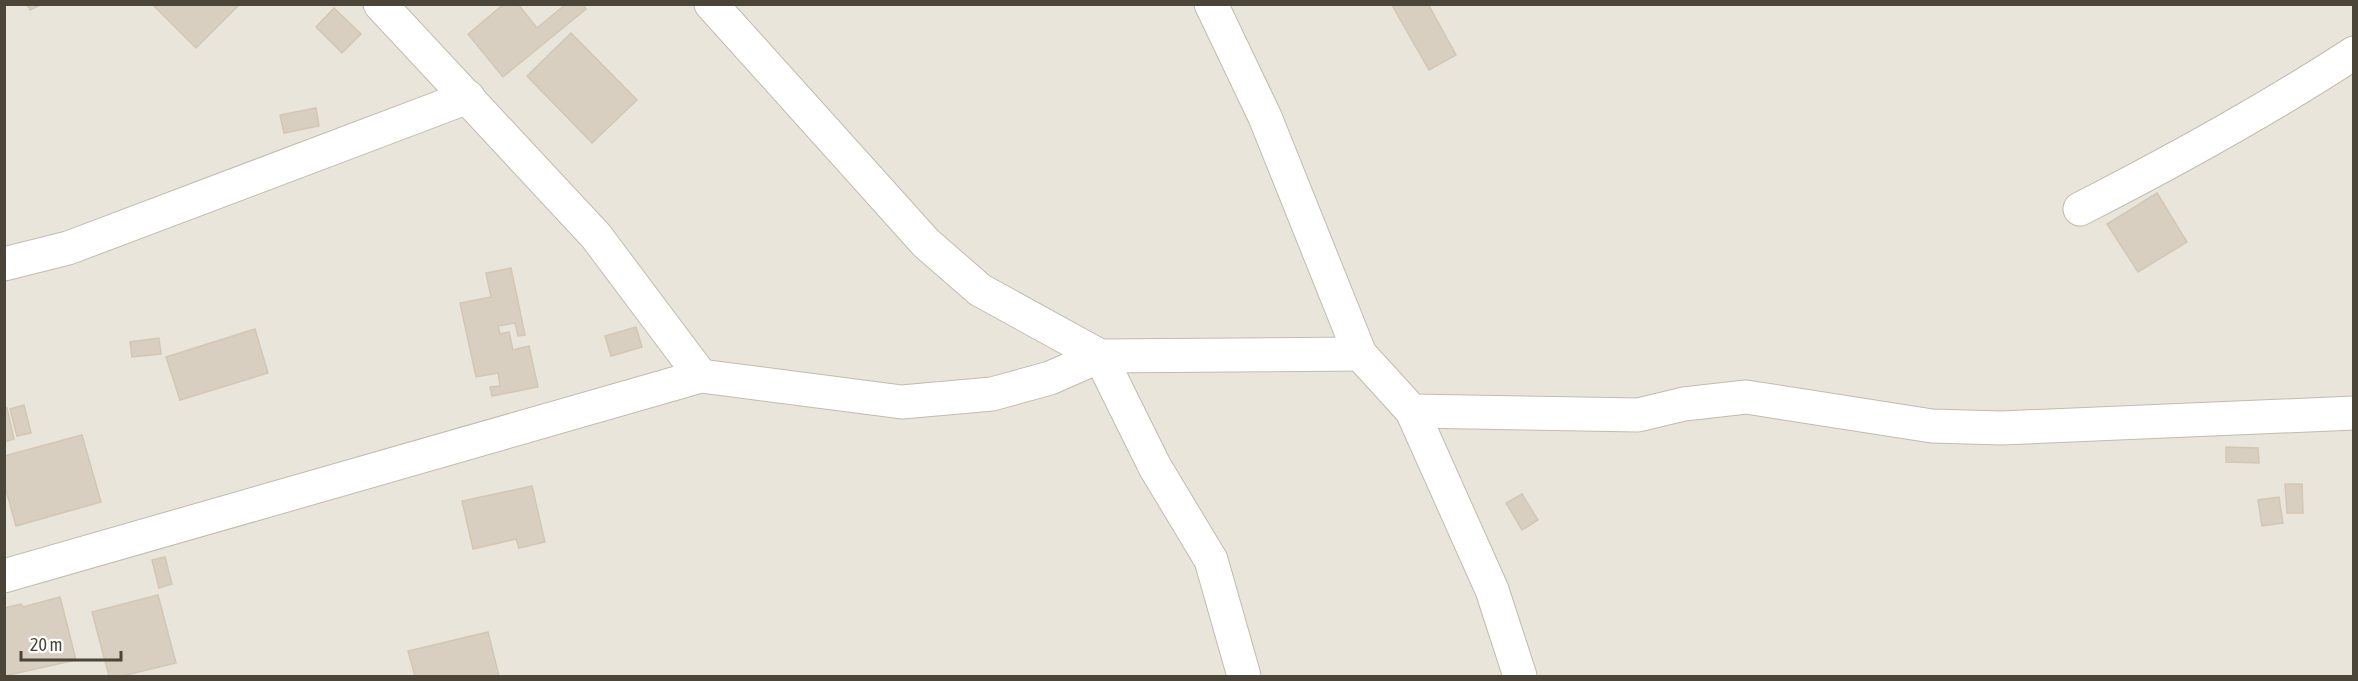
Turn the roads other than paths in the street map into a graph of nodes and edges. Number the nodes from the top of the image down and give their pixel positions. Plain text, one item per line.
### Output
1 (380, 4) edge
2 (711, 4) edge
3 (1211, 4) edge
4 (2354, 53) edge
5 (468, 97) junction
6 (2080, 209) dead end
7 (4, 264) edge
8 (1360, 354) junction
9 (1100, 356) junction
10 (701, 376) junction
11 (1412, 411) junction
12 (2354, 413) edge
13 (4, 576) edge
14 (1244, 676) edge
15 (1520, 676) edge

1 - 5 street
2 - 9 street
3 - 8 street
4 - 6 street
5 - 7 street
5 - 10 street
8 - 9 street
8 - 11 street
9 - 10 street
9 - 14 street
10 - 13 street
11 - 12 street
11 - 15 street

